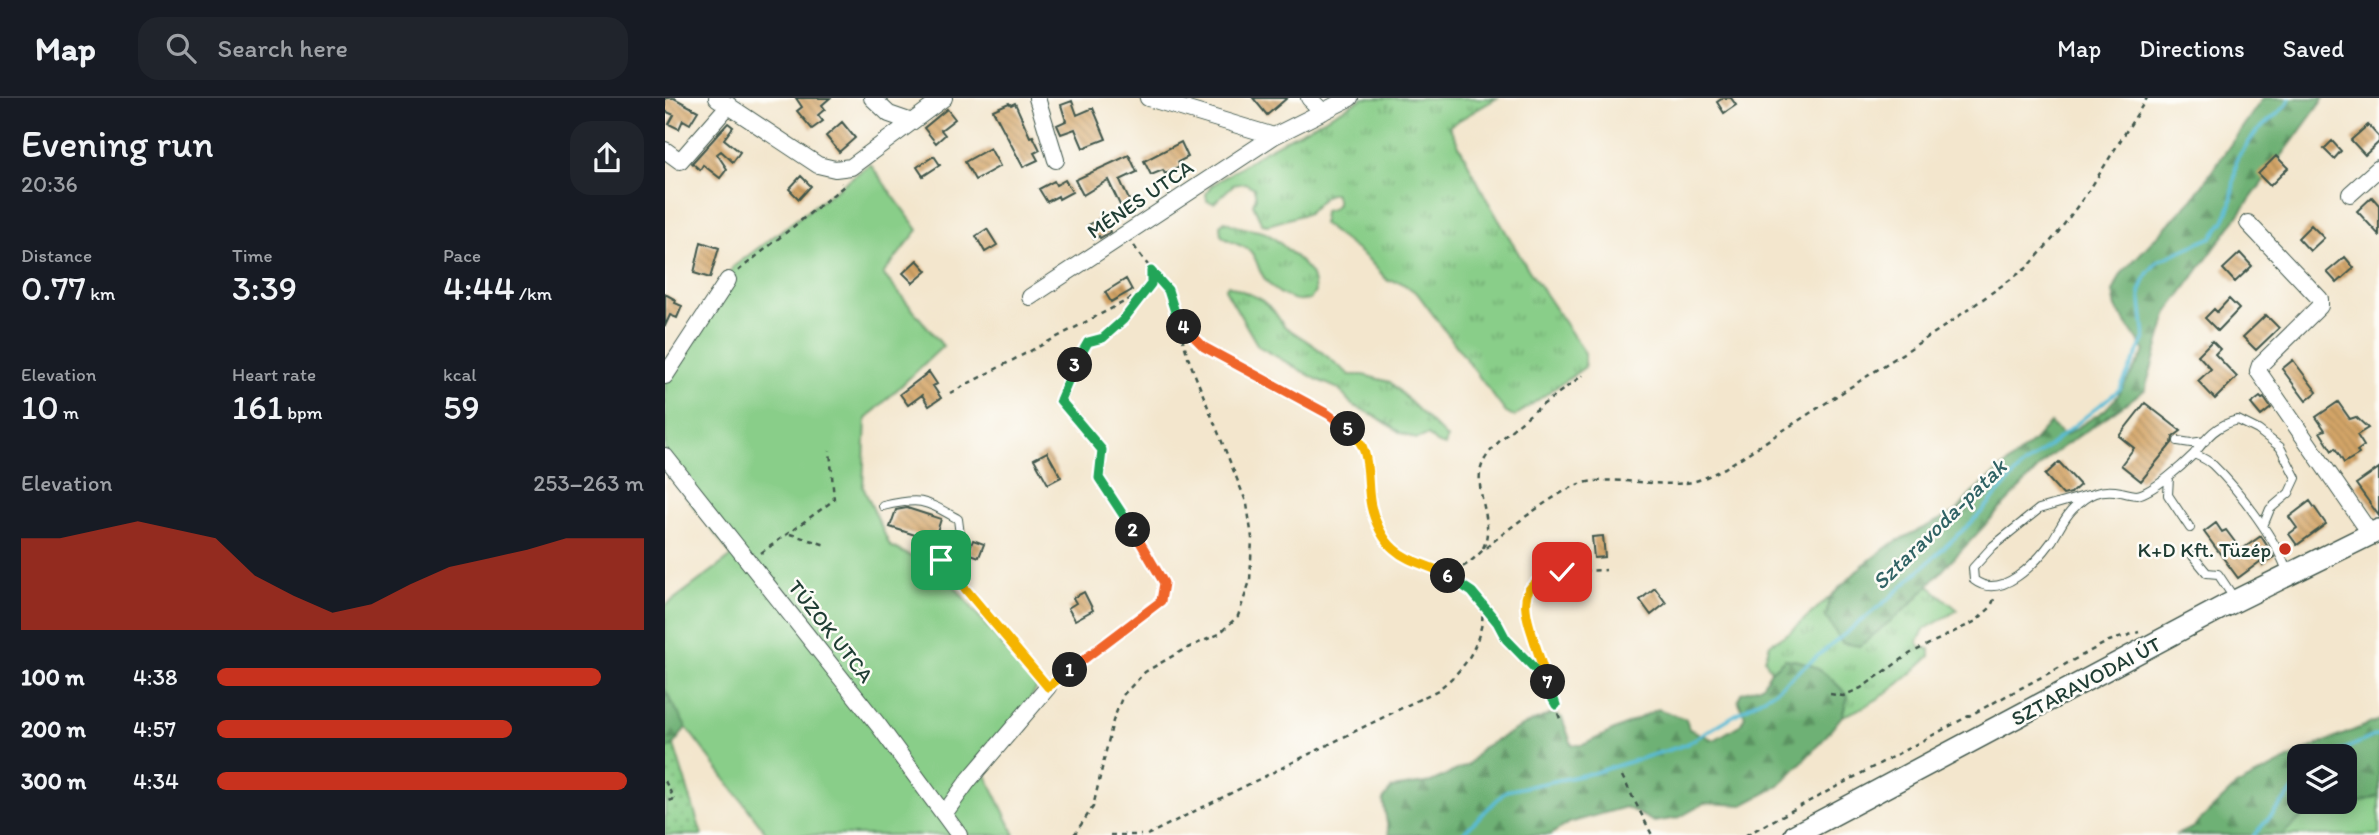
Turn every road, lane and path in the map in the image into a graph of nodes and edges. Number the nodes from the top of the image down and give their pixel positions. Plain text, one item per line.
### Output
1 (872, 98) edge
2 (944, 98) edge
3 (1037, 98) edge
4 (1148, 98) edge
5 (1309, 98) edge
6 (1350, 98) edge
7 (2147, 98) edge
8 (723, 101) edge
9 (1323, 112) junction
10 (912, 122) junction
11 (1274, 136) junction
12 (665, 150) edge
13 (1056, 160) dead end
14 (2379, 168) edge
15 (835, 180) dead end
16 (2350, 194) dead end
17 (2248, 223) dead end
18 (1134, 227) junction
19 (1151, 271) junction
20 (728, 279) joint
21 (1146, 291) junction
22 (1030, 297) dead end
23 (1175, 312) junction
24 (1583, 375) dead end
25 (665, 376) edge
26 (950, 393) dead end
27 (2178, 440) dead end
28 (2204, 441) junction
29 (830, 450) dead end
30 (2194, 454) junction
31 (665, 456) edge
32 (2169, 477) junction
33 (2088, 495) junction
34 (883, 506) dead end
35 (2263, 526) junction
36 (2190, 527) dead end
37 (2374, 532) edge
38 (790, 534) junction
39 (825, 545) dead end
40 (1480, 554) junction
41 (2193, 556) dead end
42 (749, 561) junction
43 (1606, 570) dead end
44 (1444, 573) junction
45 (2288, 574) junction
46 (1998, 586) junction
47 (2235, 601) junction
48 (1482, 607) junction
49 (2166, 638) junction
50 (1048, 687) junction
51 (1830, 694) dead end
52 (1556, 705) junction
53 (1560, 719) dead end
54 (1622, 776) dead end
55 (665, 781) edge
56 (665, 803) edge
57 (944, 814) junction
58 (960, 835) edge
59 (1075, 835) edge
60 (1109, 835) edge
61 (1141, 835) edge
62 (1147, 835) edge
63 (1652, 835) edge
64 (1746, 835) edge
65 (1795, 835) edge

1 - 10 street
2 - 10 street
3 - 13 street
4 - 11 street
5 - 9 street
6 - 9 street, MÉNES UTCA
7 - 40 path
8 - 10 street
8 - 12 street
9 - 11 street, MÉNES UTCA
11 - 18 street, MÉNES UTCA
14 - 16 street
15 - 20 path
17 - 37 street
18 - 19 path
18 - 22 street, MÉNES UTCA
19 - 21 path
19 - 23 path
20 - 25 street
21 - 26 path
21 - 50 path
23 - 44 path
23 - 59 path
24 - 40 path
27 - 28 lane
28 - 30 lane
28 - 35 lane
29 - 38 path
30 - 32 lane
30 - 35 lane
31 - 42 street, TÚZOK UTCA
32 - 33 lane
32 - 36 lane
33 - 46 lane
33 - 46 lane
34 - 50 lane
35 - 45 lane
37 - 45 street, SZTARAVODAI ÚT
38 - 39 path
38 - 42 path
40 - 44 path
41 - 47 lane
42 - 57 street, TÚZOK UTCA
43 - 52 path
44 - 48 path
45 - 47 street, SZTARAVODAI ÚT
46 - 51 path
47 - 49 street, SZTARAVODAI ÚT
48 - 52 path
48 - 62 path
49 - 64 path
49 - 65 street, SZTARAVODAI ÚT
50 - 57 street
52 - 53 path
54 - 63 path
55 - 56 path
57 - 58 street, TÚZOK UTCA
60 - 61 path

